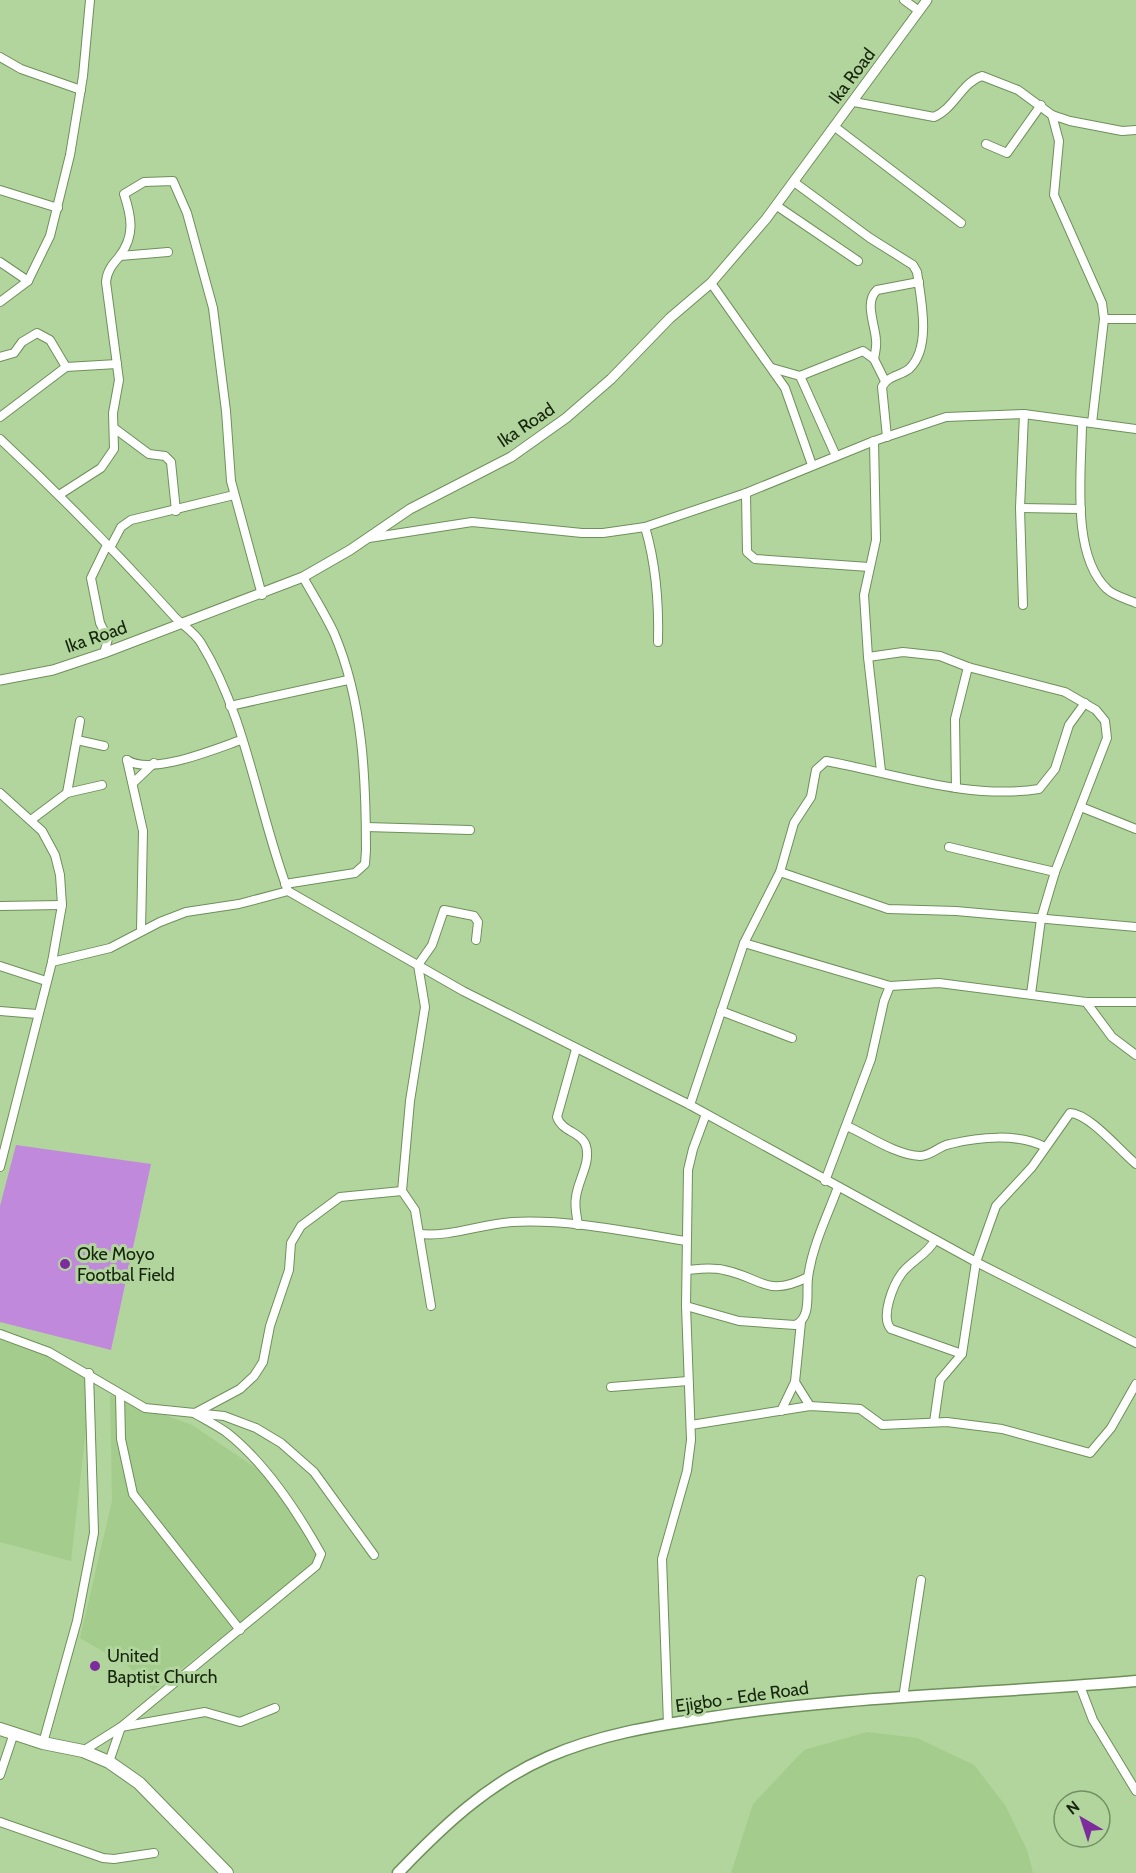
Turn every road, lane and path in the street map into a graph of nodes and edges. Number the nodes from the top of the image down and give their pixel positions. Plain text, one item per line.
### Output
1 (90, 0) edge
2 (904, 0) edge
3 (927, 0) edge
4 (919, 11) junction
5 (0, 57) edge
6 (81, 90) junction
7 (854, 102) junction
8 (1041, 105) junction
9 (1052, 115) junction
10 (836, 127) junction
11 (1136, 130) edge
12 (986, 144) dead end
13 (794, 182) junction
14 (0, 190) edge
15 (777, 206) junction
16 (58, 208) junction
17 (962, 223) dead end
18 (168, 252) dead end
19 (120, 256) junction
20 (858, 261) dead end
21 (0, 262) edge
22 (28, 281) junction
23 (919, 282) junction
24 (711, 283) junction
25 (0, 302) edge
26 (1104, 319) junction
27 (1136, 319) edge
28 (0, 357) edge
29 (874, 359) junction
30 (117, 364) junction
31 (66, 367) junction
32 (772, 368) junction
33 (800, 376) junction
34 (885, 381) junction
35 (1024, 414) junction
36 (0, 417) edge
37 (1082, 422) junction
38 (1092, 423) junction
39 (114, 428) junction
40 (1136, 429) edge
41 (887, 437) junction
42 (0, 439) edge
43 (874, 441) junction
44 (836, 456) junction
45 (812, 465) junction
46 (746, 493) junction
47 (59, 495) junction
48 (234, 495) junction
49 (1020, 508) junction
50 (1081, 509) junction
51 (176, 511) junction
52 (645, 526) junction
53 (365, 539) junction
54 (108, 547) junction
55 (869, 567) junction
56 (303, 577) junction
57 (262, 595) junction
58 (1136, 603) edge
59 (1023, 605) dead end
60 (182, 623) junction
61 (658, 642) dead end
62 (104, 653) junction
63 (868, 657) junction
64 (968, 667) junction
65 (0, 680) edge
66 (348, 680) junction
67 (1085, 703) junction
68 (230, 706) junction
69 (80, 721) dead end
70 (77, 740) junction
71 (241, 740) junction
72 (104, 746) dead end
73 (154, 764) junction
74 (881, 771) junction
75 (133, 783) junction
76 (102, 785) dead end
77 (956, 788) junction
78 (0, 793) edge
79 (67, 793) junction
80 (1081, 807) junction
81 (31, 820) junction
82 (366, 827) junction
83 (1136, 829) edge
84 (470, 830) dead end
85 (949, 847) dead end
86 (780, 872) junction
87 (1055, 872) junction
88 (286, 887) junction
89 (63, 904) junction
90 (0, 906) edge
91 (1041, 919) junction
92 (1136, 927) edge
93 (141, 931) junction
94 (476, 940) dead end
95 (744, 943) junction
96 (52, 962) junction
97 (418, 965) junction
98 (0, 966) edge
99 (46, 981) junction
100 (876, 982) junction
101 (890, 986) junction
102 (1030, 994) junction
103 (884, 1001) junction
104 (1086, 1002) junction
105 (1136, 1002) edge
106 (0, 1011) edge
107 (721, 1011) junction
108 (38, 1014) junction
109 (792, 1038) dead end
110 (576, 1049) junction
111 (1136, 1054) edge
112 (690, 1105) junction
113 (706, 1114) junction
114 (847, 1126) junction
115 (1045, 1147) junction
116 (1136, 1164) edge
117 (0, 1167) edge
118 (825, 1181) junction
119 (838, 1187) junction
120 (402, 1191) junction
121 (578, 1226) junction
122 (420, 1234) junction
123 (935, 1240) junction
124 (686, 1241) junction
125 (976, 1263) junction
126 (687, 1270) junction
127 (808, 1277) junction
128 (432, 1306) dead end
129 (686, 1306) junction
130 (801, 1322) junction
131 (0, 1334) edge
132 (1136, 1343) edge
133 (962, 1354) junction
134 (88, 1373) junction
135 (688, 1381) junction
136 (795, 1382) junction
137 (1136, 1384) edge
138 (611, 1387) dead end
139 (120, 1394) junction
140 (810, 1406) junction
141 (780, 1411) junction
142 (194, 1413) junction
143 (934, 1422) junction
144 (691, 1425) junction
145 (374, 1555) dead end
146 (921, 1580) dead end
147 (240, 1630) junction
148 (1136, 1681) edge
149 (1080, 1686) junction
150 (903, 1698) junction
151 (275, 1708) dead end
152 (668, 1724) junction
153 (121, 1727) junction
154 (0, 1729) edge
155 (14, 1732) junction
156 (43, 1743) junction
157 (83, 1751) junction
158 (109, 1762) junction
159 (0, 1775) edge
160 (1136, 1791) edge
161 (0, 1822) edge
162 (154, 1853) dead end
163 (227, 1873) edge
164 (398, 1873) edge

1 - 6 street
2 - 4 street
3 - 4 street, Ika Road
4 - 7 street, Ika Road
5 - 6 street
6 - 16 street
7 - 8 street
7 - 10 street, Ika Road
8 - 9 street
8 - 12 street
9 - 11 street
9 - 26 street
10 - 13 street, Ika Road
10 - 17 street
13 - 15 street, Ika Road
13 - 23 street
14 - 16 street
15 - 20 street
15 - 24 street, Ika Road
16 - 22 street
18 - 19 street
19 - 30 street
19 - 48 street
21 - 22 street
22 - 25 street
23 - 29 street
23 - 34 street
24 - 32 street
24 - 53 street, Ika Road
26 - 27 street
26 - 38 street
28 - 31 street
29 - 33 street
29 - 34 street
30 - 31 street
30 - 39 street
31 - 36 street
32 - 33 street
32 - 45 street
33 - 44 street
34 - 41 street
35 - 37 street
35 - 41 street
35 - 49 street
37 - 38 street
37 - 50 street
38 - 40 street
39 - 47 street
39 - 51 street
41 - 43 street
42 - 47 street
43 - 44 street
43 - 55 street
44 - 45 street
45 - 46 street
46 - 52 street
46 - 55 street
47 - 54 street
48 - 51 street
48 - 57 street
49 - 50 street
49 - 59 street
50 - 58 street
51 - 54 street
52 - 53 street
52 - 61 street
53 - 56 street, Ika Road
54 - 60 street
54 - 62 street
55 - 63 street
56 - 57 street, Ika Road
56 - 66 street
57 - 60 street, Ika Road
60 - 62 street, Ika Road
60 - 68 street
62 - 65 street, Ika Road
63 - 64 street
63 - 74 street
64 - 67 street
64 - 77 street
66 - 68 street
66 - 82 street
67 - 77 street
67 - 80 street
68 - 71 street
69 - 70 street
70 - 72 street
70 - 79 street
71 - 73 street
71 - 88 street
73 - 75 street
73 - 75 street
74 - 77 street
74 - 86 street
75 - 93 street
76 - 79 street
78 - 81 street
79 - 81 street
80 - 83 street
80 - 87 street
81 - 89 street
82 - 84 street
82 - 88 street
85 - 87 street
86 - 91 street
86 - 95 street
87 - 91 street
88 - 93 street
88 - 97 street
89 - 90 street
89 - 96 street
91 - 92 street
91 - 102 street
93 - 96 street
94 - 97 street
95 - 100 street
95 - 107 street
96 - 99 street
97 - 110 street
97 - 120 street
98 - 99 street
99 - 108 street
100 - 101 street
100 - 103 street
101 - 102 street
101 - 103 street
102 - 104 street
103 - 114 street
104 - 105 street
104 - 111 street
106 - 108 street
107 - 109 street
107 - 112 street
108 - 117 street
110 - 112 street
110 - 121 street
112 - 113 street
113 - 118 street
113 - 124 street
114 - 115 street
114 - 118 street
115 - 116 street
115 - 125 street
118 - 119 street
119 - 123 street
119 - 127 street
120 - 122 street
120 - 142 street
121 - 122 street
121 - 124 street
122 - 128 street
123 - 125 street
123 - 133 street
124 - 126 street
125 - 132 street
125 - 133 street
126 - 127 street
126 - 129 street
127 - 130 street
129 - 130 street
129 - 135 street
130 - 136 street
131 - 134 street
133 - 143 street
134 - 139 street
134 - 156 street
135 - 138 street
135 - 144 street
136 - 140 street
136 - 141 street
137 - 143 street
139 - 142 street
139 - 147 street
140 - 141 street
140 - 143 street
141 - 144 street
142 - 145 street
142 - 147 street
144 - 152 street
146 - 150 street
147 - 153 street
148 - 149 main road, Ejigbo - Ede Road
149 - 150 main road, Ejigbo - Ede Road
149 - 160 street
150 - 152 main road, Ejigbo - Ede Road
151 - 153 street
152 - 164 main road, Ejigbo - Ede Road
153 - 157 street
153 - 158 street
154 - 155 main road
155 - 156 main road
155 - 159 street
156 - 157 main road
157 - 158 main road
158 - 163 main road
161 - 162 street

